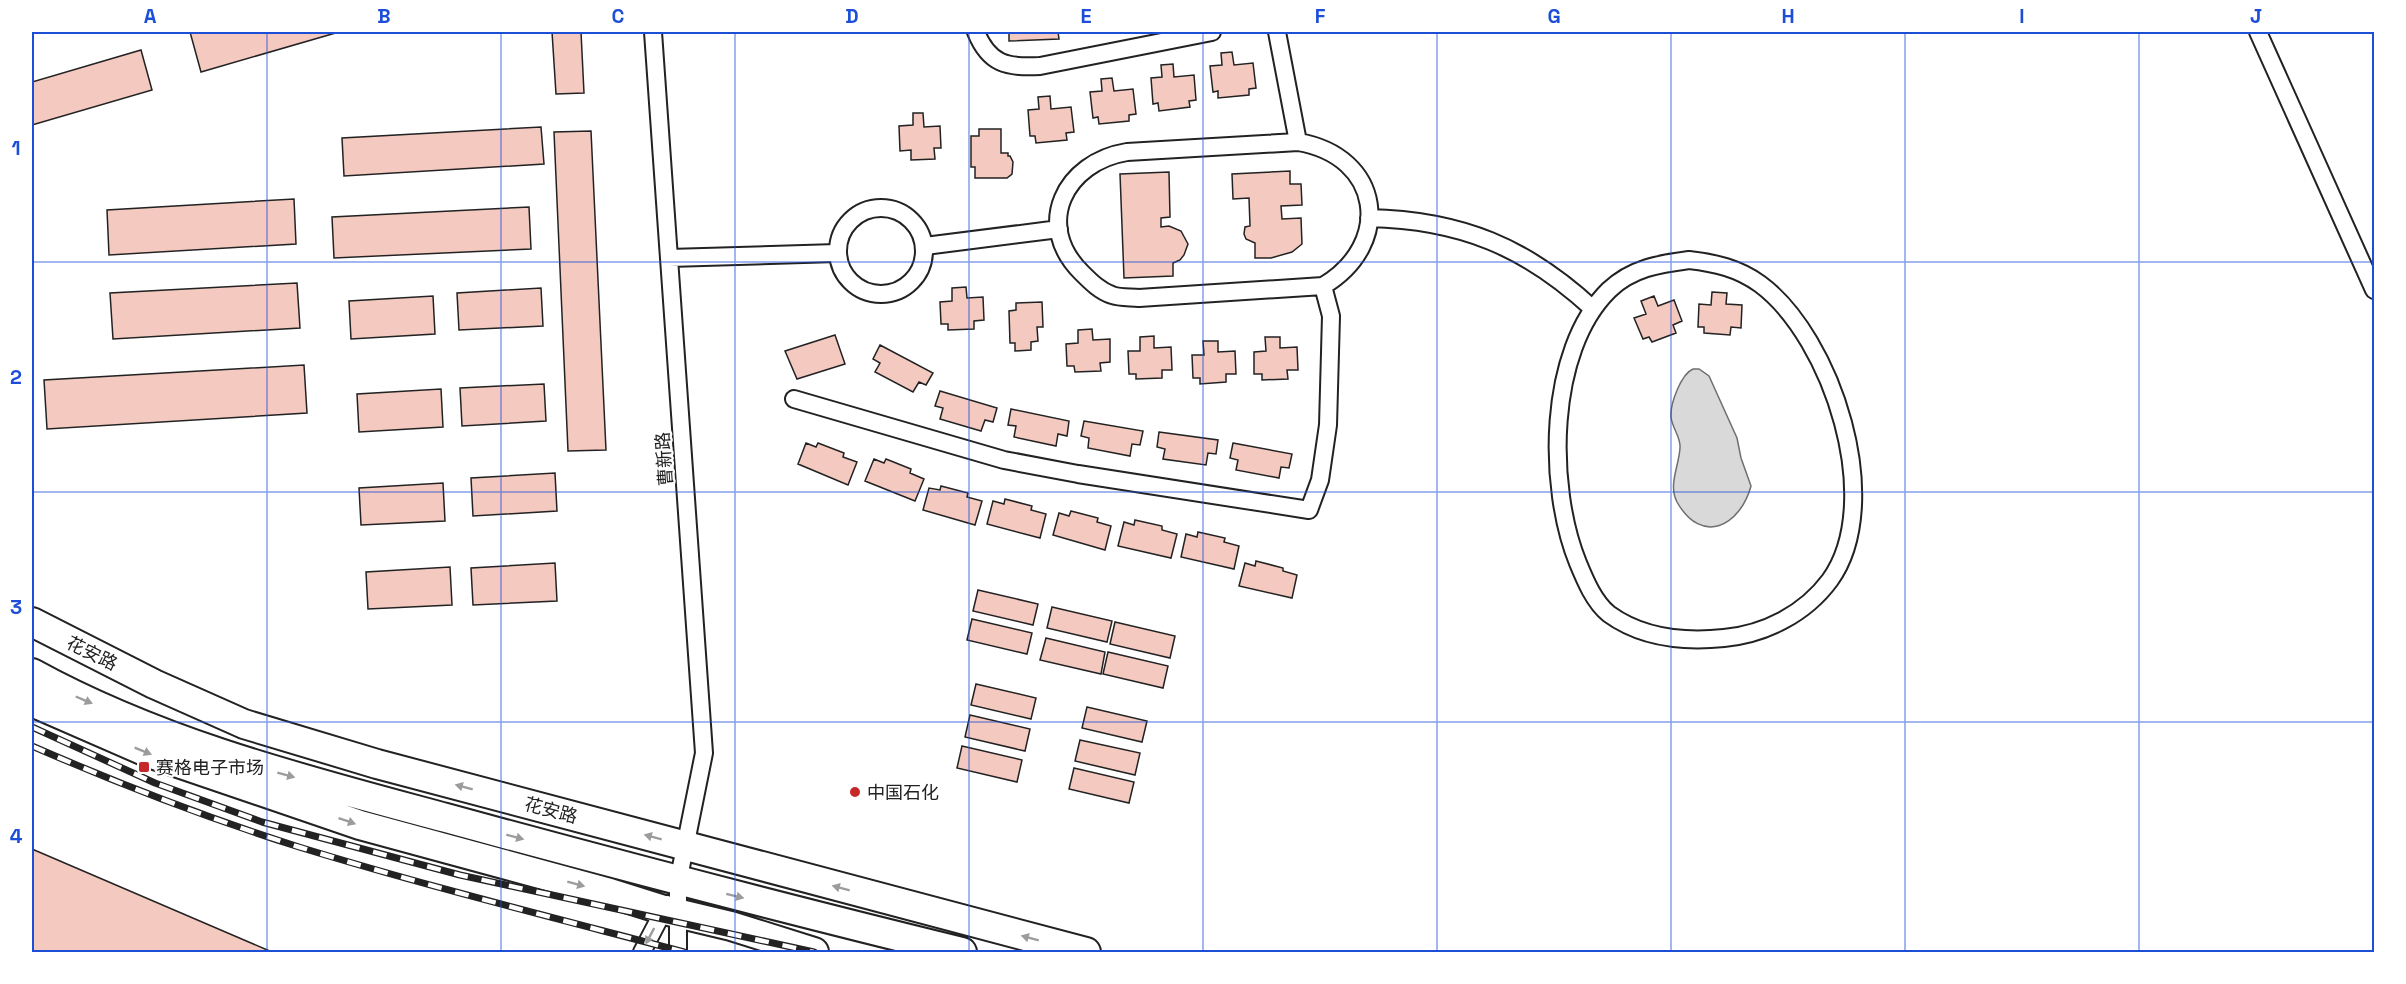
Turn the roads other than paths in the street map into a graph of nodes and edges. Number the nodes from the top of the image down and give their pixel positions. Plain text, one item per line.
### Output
1 (653, 32) edge
2 (976, 32) edge
3 (1212, 32) edge
4 (1277, 32) edge
5 (2258, 32) edge
6 (1298, 142) junction
7 (1369, 218) junction
8 (1059, 229) junction
9 (925, 246) junction
10 (837, 253) junction
11 (669, 258) junction
12 (1323, 286) junction
13 (2374, 290) edge
14 (1593, 309) junction
15 (794, 399) dead end
16 (32, 622) edge
17 (32, 673) edge
18 (32, 702) edge
19 (686, 846) junction
20 (678, 882) junction
21 (671, 912) junction
22 (642, 952) edge
23 (678, 952) edge
24 (814, 952) edge
25 (962, 952) edge
26 (1086, 952) edge

1 - 11 street, 曹新路
2 - 3 street
4 - 6 street
5 - 13 street
6 - 7 street
6 - 8 street
7 - 12 street
7 - 14 street
8 - 9 street
8 - 12 street
9 - 10 street
9 - 10 street
10 - 11 street
11 - 19 street, 曹新路
12 - 15 street
14 - 14 street
19 -> 16 highway, 花安路
17 -> 20 highway, 花安路
18 -> 21 highway
19 - 20 street, 曹新路
26 -> 19 highway, 花安路
20 - 21 street, 曹新路
20 -> 25 highway, 花安路
21 -> 22 street, 曹新路
21 - 23 street
21 - 24 highway

